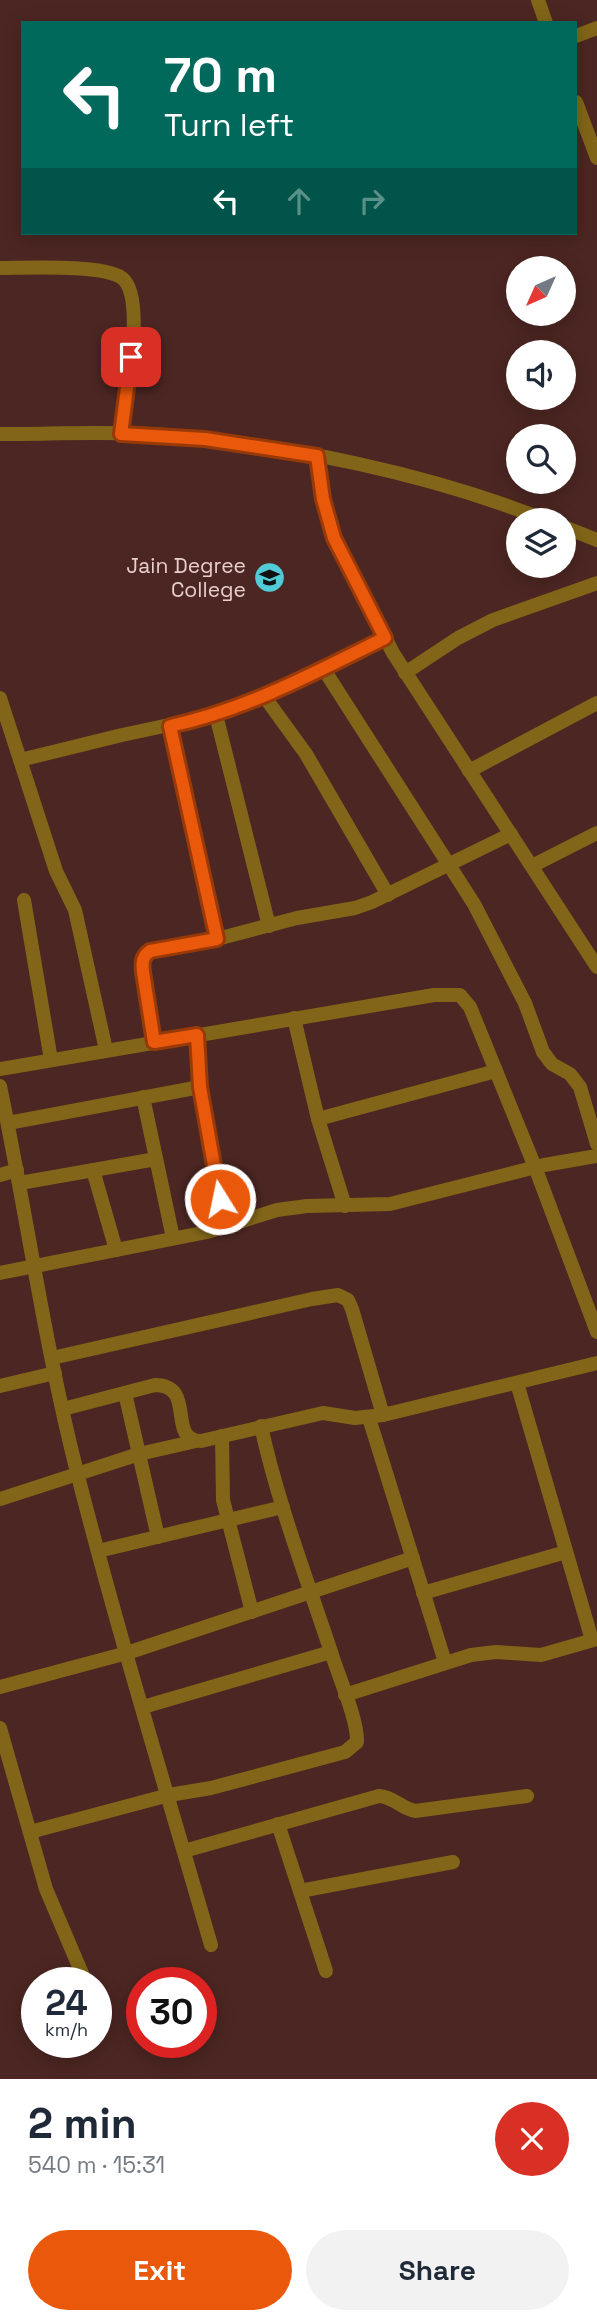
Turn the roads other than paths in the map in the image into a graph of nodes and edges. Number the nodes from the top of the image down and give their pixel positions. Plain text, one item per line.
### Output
1 (538, 0) edge
2 (545, 21) edge
3 (597, 28) edge
4 (577, 36) edge
5 (577, 105) edge
6 (596, 154) edge
7 (0, 268) edge
8 (0, 434) edge
9 (121, 434) junction
10 (317, 456) junction
11 (516, 508) edge
12 (576, 532) edge
13 (597, 540) edge
14 (597, 583) edge
15 (385, 638) junction
16 (323, 668) junction
17 (405, 673) junction
18 (264, 696) junction
19 (0, 698) edge
20 (597, 703) edge
21 (216, 715) junction
22 (170, 726) junction
23 (20, 760) junction
24 (470, 771) junction
25 (597, 833) edge
26 (511, 834) junction
27 (449, 864) junction
28 (532, 866) junction
29 (388, 895) junction
30 (24, 900) dead end
31 (269, 926) junction
32 (217, 939) junction
33 (597, 967) edge
34 (294, 1018) junction
35 (197, 1035) junction
36 (154, 1042) junction
37 (106, 1050) junction
38 (51, 1060) junction
39 (0, 1069) edge
40 (496, 1071) junction
41 (0, 1086) edge
42 (200, 1087) junction
43 (143, 1097) junction
44 (318, 1119) junction
45 (8, 1123) junction
46 (597, 1144) edge
47 (597, 1156) edge
48 (156, 1159) junction
49 (535, 1167) junction
50 (93, 1170) junction
51 (0, 1174) edge
52 (19, 1177) junction
53 (345, 1206) junction
54 (225, 1227) junction
55 (173, 1238) junction
56 (116, 1250) junction
57 (33, 1265) junction
58 (0, 1273) edge
59 (597, 1332) edge
60 (597, 1363) edge
61 (54, 1365) junction
62 (517, 1383) junction
63 (0, 1386) edge
64 (125, 1393) junction
65 (63, 1409) junction
66 (376, 1417) junction
67 (261, 1426) junction
68 (222, 1436) junction
69 (196, 1441) junction
70 (139, 1454) junction
71 (77, 1474) junction
72 (0, 1499) edge
73 (283, 1507) junction
74 (227, 1520) junction
75 (158, 1537) junction
76 (98, 1551) junction
77 (566, 1552) junction
78 (412, 1558) junction
79 (311, 1592) junction
80 (423, 1593) junction
81 (252, 1612) junction
82 (595, 1639) edge
83 (331, 1652) junction
84 (127, 1653) junction
85 (444, 1662) junction
86 (0, 1687) edge
87 (345, 1695) junction
88 (143, 1707) junction
89 (0, 1728) edge
90 (169, 1795) junction
91 (527, 1796) dead end
92 (278, 1824) junction
93 (30, 1832) junction
94 (184, 1851) junction
95 (453, 1862) dead end
96 (300, 1891) junction
97 (211, 1945) dead end
98 (79, 1967) edge
99 (326, 1971) dead end

1 - 2 street
3 - 4 street
5 - 6 street
7 - 9 street
8 - 9 street
9 - 10 street
10 - 11 street
10 - 15 street
12 - 13 street
14 - 17 street
15 - 16 street
15 - 17 street
16 - 18 street
16 - 27 street
17 - 24 street
18 - 21 street
18 - 29 street
19 - 23 street
20 - 24 street
21 - 22 street
21 - 31 street
22 - 23 street
22 - 32 street
23 - 37 street
24 - 26 street
25 - 28 street
26 - 27 street
26 - 28 street
27 - 29 street
27 - 46 street
28 - 33 street
29 - 31 street
30 - 38 street
31 - 32 street
32 - 36 street
34 - 35 street
34 - 40 street
34 - 44 street
35 - 36 street
35 - 42 street
36 - 37 street
37 - 38 street
38 - 39 street
40 - 44 street
40 - 49 street
41 - 45 street
42 - 43 street
42 - 54 street
43 - 45 street
43 - 48 street
44 - 53 street
45 - 52 street
47 - 49 street
48 - 50 street
48 - 55 street
49 - 53 street
49 - 59 street
50 - 52 street
50 - 56 street
51 - 52 street
52 - 57 street
53 - 54 street
54 - 55 street
55 - 56 street
56 - 57 street
57 - 58 street
57 - 61 street
60 - 62 street
61 - 63 street
61 - 65 street
61 - 66 street
62 - 66 street
62 - 77 street
64 - 65 street
64 - 69 street
64 - 70 street
65 - 71 street
66 - 67 street
66 - 78 street
67 - 68 street
67 - 73 street
68 - 69 street
68 - 74 street
69 - 70 street
70 - 71 street
70 - 75 street
71 - 72 street
71 - 76 street
73 - 74 street
73 - 79 street
74 - 75 street
74 - 81 street
75 - 76 street
76 - 84 street
77 - 80 street
77 - 82 street
78 - 79 street
78 - 80 street
79 - 81 street
79 - 83 street
80 - 85 street
81 - 84 street
82 - 85 street
83 - 87 street
83 - 88 street
84 - 86 street
84 - 88 street
85 - 87 street
87 - 90 street
88 - 90 street
89 - 93 street
90 - 93 street
90 - 94 street
91 - 92 street
92 - 94 street
92 - 96 street
93 - 98 street
94 - 97 street
95 - 96 street
96 - 99 street

